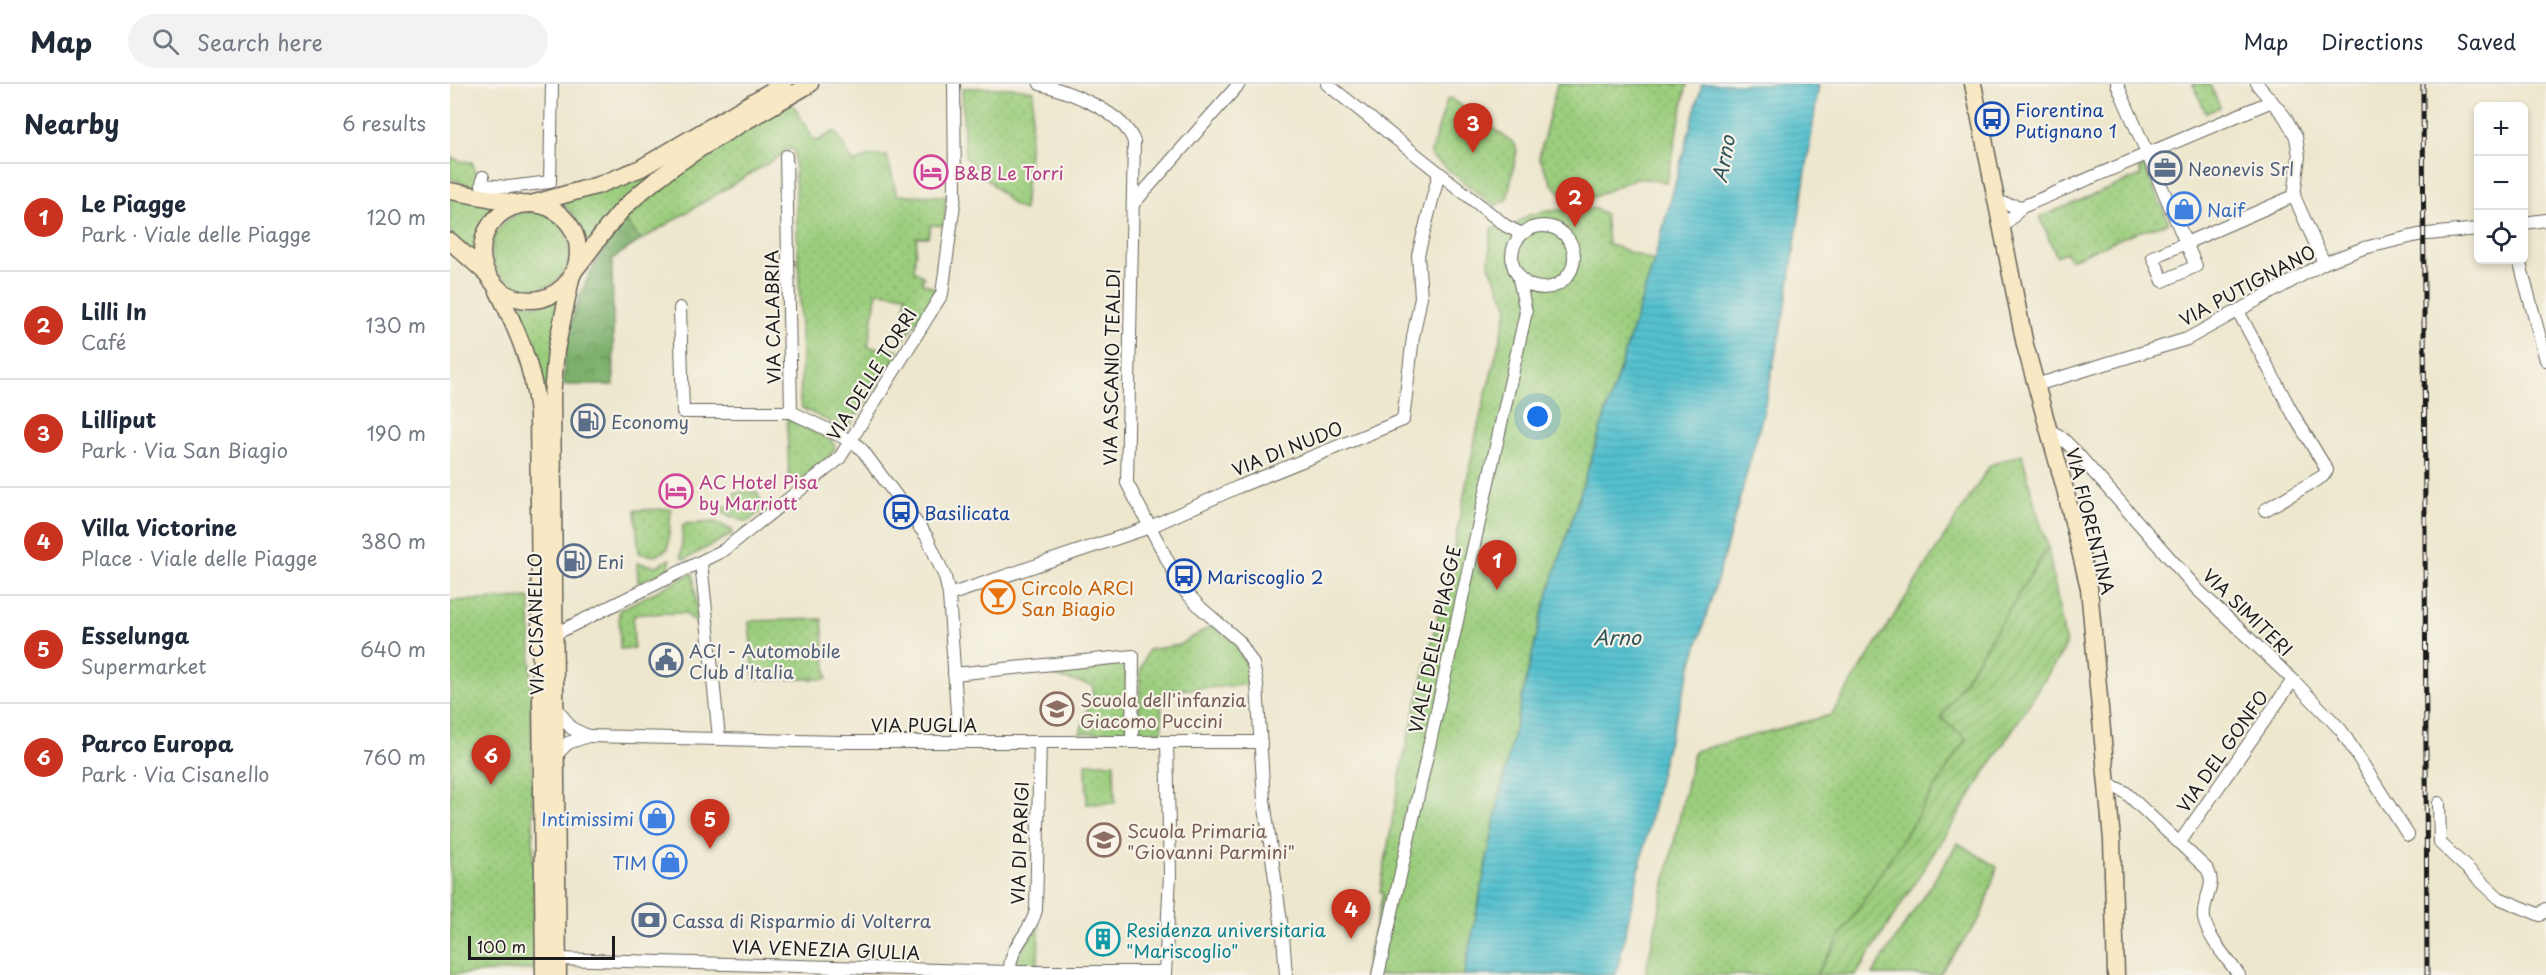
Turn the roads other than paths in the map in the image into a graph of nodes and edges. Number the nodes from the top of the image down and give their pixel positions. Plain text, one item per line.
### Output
1 (552, 84) edge
2 (810, 84) edge
3 (954, 84) edge
4 (1040, 84) edge
5 (1239, 84) edge
6 (1327, 84) edge
7 (1973, 84) edge
8 (2117, 84) edge
9 (2257, 84) edge
10 (774, 87) edge
11 (2272, 101) junction
12 (2148, 154) junction
13 (786, 156) dead end
14 (1439, 173) junction
15 (483, 177) dead end
16 (450, 191) edge
17 (2294, 196) junction
18 (1995, 202) junction
19 (1134, 203) junction
20 (527, 204) junction
21 (2022, 207) junction
22 (2546, 220) edge
23 (2528, 222) edge
24 (2001, 229) junction
25 (2474, 229) edge
26 (1522, 234) junction
27 (450, 241) edge
28 (2324, 263) junction
29 (2520, 264) edge
30 (572, 273) junction
31 (1518, 274) junction
32 (492, 280) junction
33 (1544, 288) junction
34 (680, 308) dead end
35 (2238, 310) junction
36 (1526, 312) junction
37 (2546, 360) edge
38 (2036, 385) junction
39 (791, 412) junction
40 (2048, 429) junction
41 (851, 441) junction
42 (2265, 510) dead end
43 (1150, 527) junction
44 (701, 562) junction
45 (949, 595) junction
46 (555, 634) junction
47 (954, 674) junction
48 (2293, 680) junction
49 (555, 707) junction
50 (588, 736) junction
51 (719, 738) junction
52 (959, 742) junction
53 (1040, 742) junction
54 (1132, 742) junction
55 (1167, 742) junction
56 (1261, 742) junction
57 (556, 755) junction
58 (2107, 783) junction
59 (2439, 803) dead end
60 (2408, 835) dead end
61 (2180, 842) junction
62 (2546, 909) edge
63 (558, 967) edge
64 (877, 972) edge
65 (1010, 973) edge
66 (1139, 973) edge
67 (1165, 974) edge
68 (544, 975) edge
69 (1286, 975) edge
70 (1378, 975) edge
71 (2116, 975) edge
72 (2239, 975) edge

1 - 15 street
2 - 30 main road
3 - 41 street, VIA DELLE TORRI
4 - 19 street, VIA ASCANIO TEALDI
5 - 19 street
6 - 14 street
7 - 18 main road, VIA FIORENTINA
8 - 12 street
9 - 11 street
10 - 20 main road
11 - 12 street
11 - 17 street
12 - 17 street
12 - 21 street
13 - 39 street, VIA CALABRIA
14 - 26 street
14 - 43 street, VIA DI NUDO
16 - 20 main road
17 - 28 street
18 - 21 street
18 - 24 main road, VIA FIORENTINA
19 - 43 street, VIA ASCANIO TEALDI
20 - 30 main road
20 - 32 main road
21 - 24 street
22 - 23 street
24 - 38 main road, VIA FIORENTINA
25 - 28 street, VIA PUTIGNANO
26 - 31 street
26 - 33 street
27 - 32 main road
28 - 35 street, VIA PUTIGNANO
29 - 37 street
30 - 32 main road
30 - 46 main road, VIA CISANELLO
31 - 33 street
31 - 36 street, VIALE DELLE PIAGGE
32 - 68 main road, VIA CISANELLO
33 - 36 street, VIALE DELLE PIAGGE
34 - 39 street
35 - 38 street, VIA PUTIGNANO
35 - 42 street
36 - 70 street, VIALE DELLE PIAGGE
38 - 40 main road, VIA FIORENTINA
39 - 41 street
40 - 48 street, VIA SIMITERI
40 - 58 main road, VIA FIORENTINA
41 - 44 street, VIA DELLE TORRI
41 - 45 street
43 - 45 street, VIA DI NUDO
43 - 56 street, VIA ASCANIO TEALDI
44 - 46 street, VIA DELLE TORRI
44 - 51 street
45 - 47 street
46 - 49 main road, VIA CISANELLO
47 - 52 street
47 - 54 street
48 - 60 street, VIA SIMITERI
48 - 61 street, VIA DEL GONFO
49 - 50 street
49 - 57 main road, VIA CISANELLO
50 - 51 street, VIA PUGLIA
50 - 57 street, VIA PUGLIA
51 - 52 street, VIA PUGLIA
52 - 53 street, VIA PUGLIA
53 - 54 street, VIA PUGLIA
53 - 65 street, VIA DI PARIGI
54 - 55 street, VIA PUGLIA
55 - 56 street, VIA PUGLIA
55 - 67 street
56 - 69 street, VIA ASCANIO TEALDI
57 - 63 main road, VIA CISANELLO
58 - 61 street
58 - 71 main road, VIA FIORENTINA
59 - 62 street
61 - 72 street
63 - 64 street, VIA VENEZIA GIULIA
64 - 65 street, VIA VENEZIA GIULIA
65 - 66 street, VIA VENEZIA GIULIA
66 - 67 street, VIA VENEZIA GIULIA

